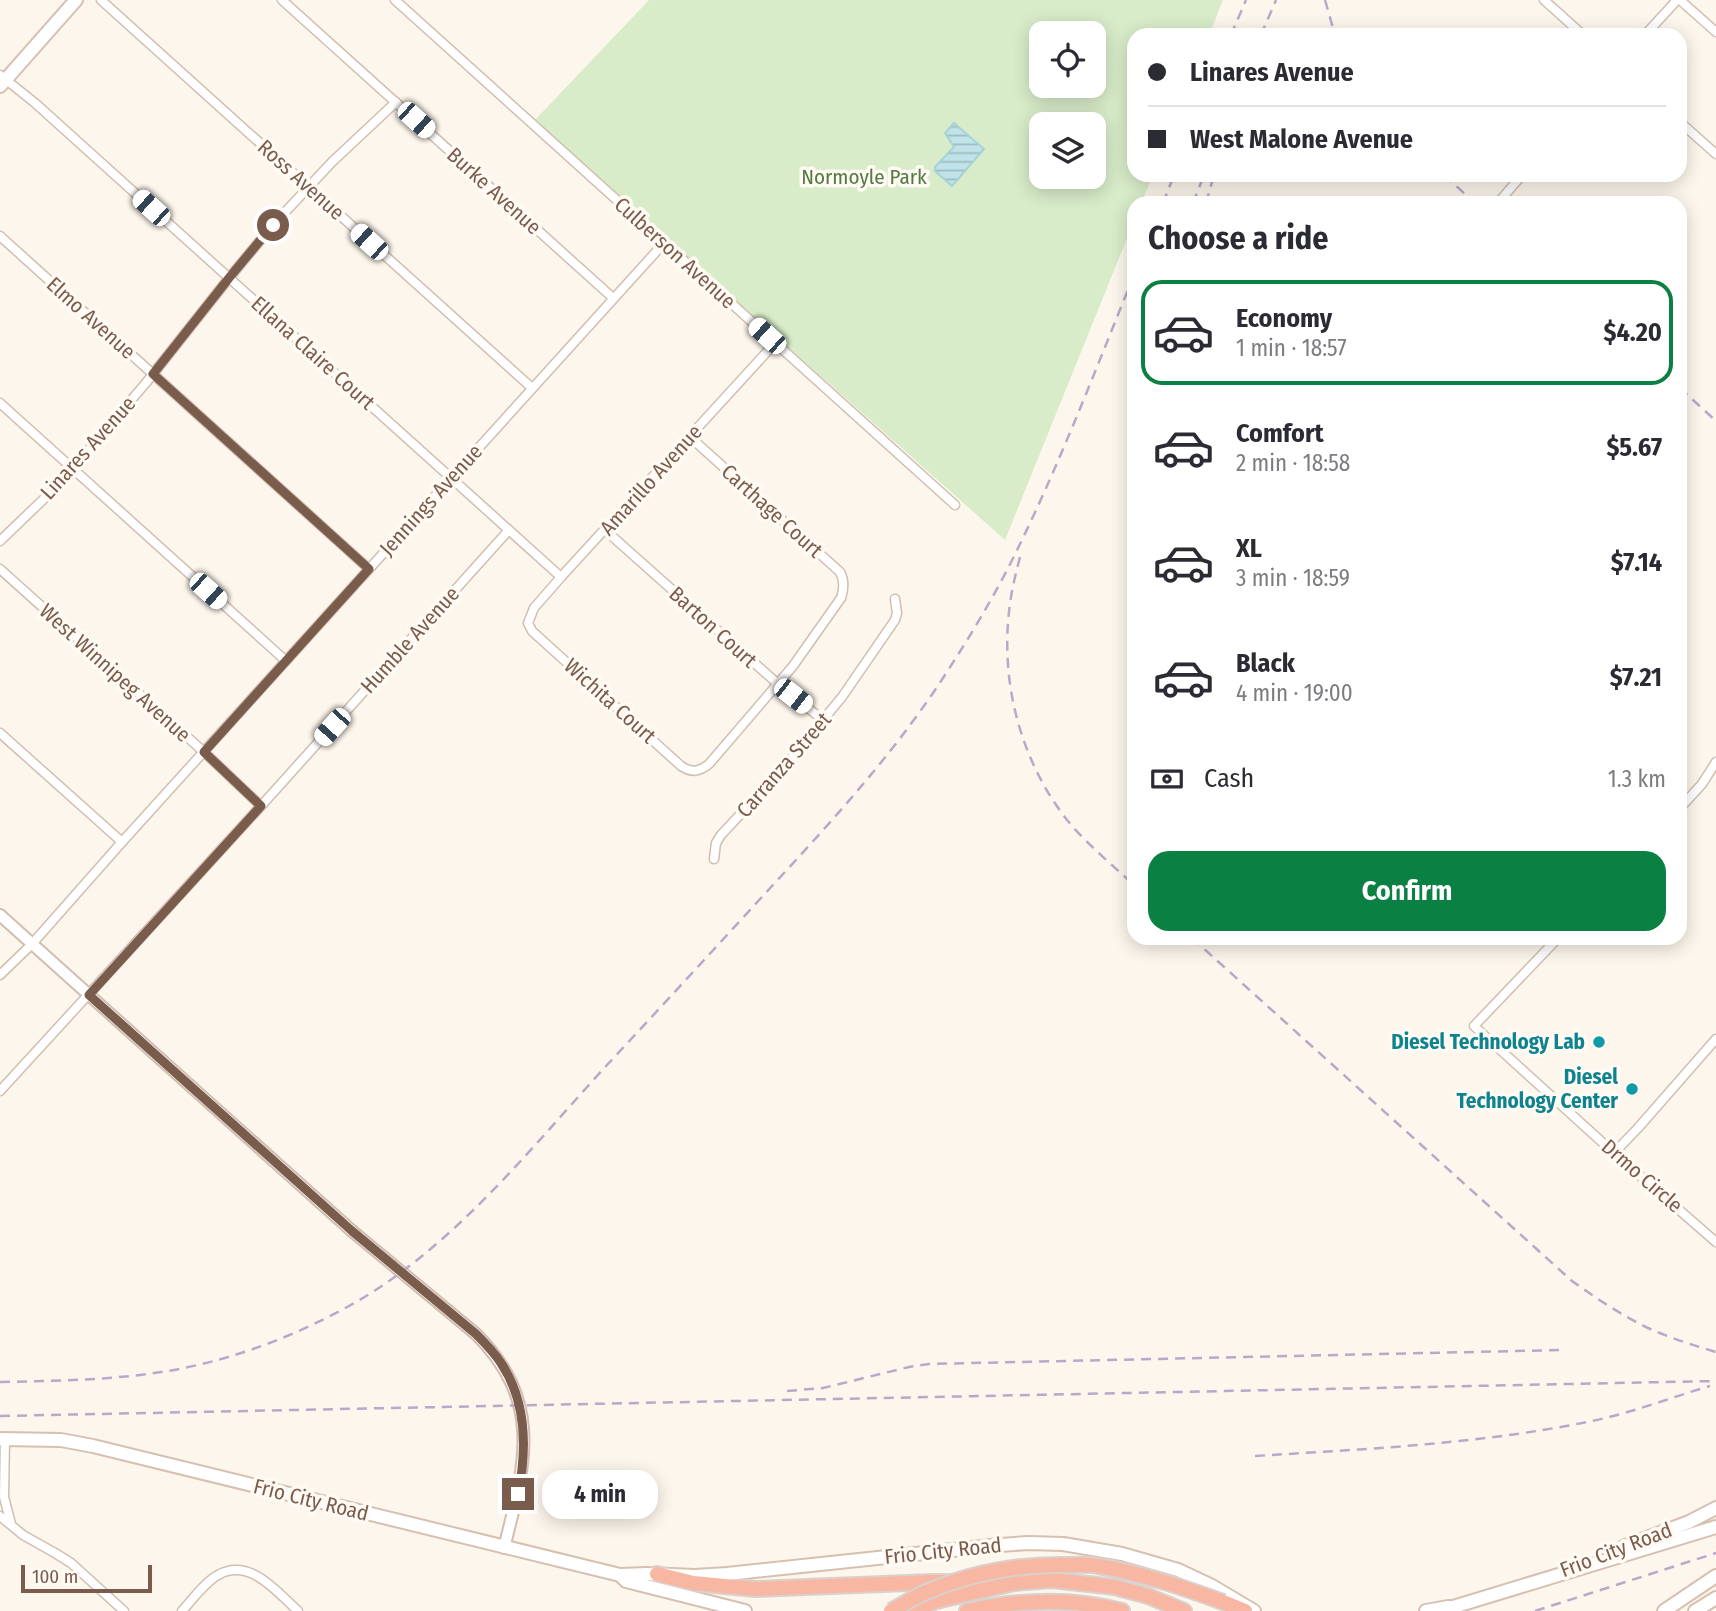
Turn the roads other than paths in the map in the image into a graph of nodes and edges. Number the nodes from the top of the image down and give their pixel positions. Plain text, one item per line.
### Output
1 (76, 0) edge
2 (101, 0) edge
3 (282, 0) edge
4 (394, 0) edge
5 (1544, 0) edge
6 (1679, 0) edge
7 (1575, 28) edge
8 (1652, 28) edge
9 (1716, 32) edge
10 (2, 80) edge
11 (396, 102) junction
12 (1687, 128) edge
13 (1716, 154) edge
14 (1516, 182) edge
15 (309, 187) junction
16 (1504, 196) edge
17 (0, 236) edge
18 (664, 243) junction
19 (229, 278) junction
20 (613, 298) junction
21 (775, 343) junction
22 (153, 374) junction
23 (532, 388) junction
24 (0, 403) edge
25 (690, 437) junction
26 (72, 469) junction
27 (451, 477) junction
28 (955, 505) dead end
29 (509, 530) junction
30 (605, 530) junction
31 (0, 541) edge
32 (0, 569) edge
33 (369, 569) junction
34 (561, 577) junction
35 (895, 600) dead end
36 (529, 618) joint
37 (286, 661) junction
38 (778, 684) junction
39 (823, 720) junction
40 (0, 733) edge
41 (204, 752) junction
42 (1716, 762) edge
43 (1687, 800) edge
44 (261, 806) junction
45 (122, 842) junction
46 (714, 859) dead end
47 (0, 915) edge
48 (32, 944) junction
49 (1551, 945) edge
50 (0, 975) edge
51 (89, 995) junction
52 (1716, 1039) edge
53 (0, 1091) edge
54 (1614, 1153) junction
55 (1716, 1242) edge
56 (3, 1439) edge
57 (1716, 1508) edge
58 (0, 1516) edge
59 (12, 1527) junction
60 (1716, 1527) edge
61 (504, 1548) junction
62 (657, 1574) junction
63 (620, 1575) junction
64 (1716, 1576) edge
65 (1014, 1583) junction
66 (1515, 1588) junction
67 (1716, 1598) edge
68 (1465, 1603) junction
69 (124, 1611) edge
70 (183, 1611) edge
71 (298, 1611) edge
72 (745, 1611) edge
73 (891, 1611) edge
74 (912, 1611) edge
75 (967, 1611) edge
76 (1122, 1611) edge
77 (1184, 1611) edge
78 (1245, 1611) edge
79 (1254, 1611) edge
80 (1426, 1611) edge
81 (1440, 1611) edge
82 (1664, 1611) edge
83 (1696, 1611) edge

1 - 10 main road
2 - 15 street, Ross Avenue
3 - 11 street, Burke Avenue
4 - 18 street, Culberson Avenue
5 - 7 street
6 - 8 street
6 - 9 street
10 - 19 street, Ellana Claire Court
11 - 15 street, Linares Avenue
11 - 20 street, Burke Avenue
12 - 13 street
14 - 16 street
15 - 19 street, Linares Avenue
15 - 23 street, Ross Avenue
17 - 22 street, Elmo Avenue
18 - 20 street, Jennings Avenue
18 - 21 street, Culberson Avenue
19 - 22 street, Linares Avenue
19 - 27 street, Ellana Claire Court
20 - 23 street, Jennings Avenue
21 - 25 street, Amarillo Avenue
21 - 28 street, Culberson Avenue
22 - 26 street, Linares Avenue
22 - 33 street, Elmo Avenue
23 - 27 street, Jennings Avenue
24 - 26 street
25 - 30 street, Amarillo Avenue
25 - 38 street, Carthage Court
26 - 31 street, Linares Avenue
26 - 37 street
27 - 29 street, Ellana Claire Court
27 - 33 street, Jennings Avenue
29 - 34 street, Ellana Claire Court
29 - 44 street, Humble Avenue
30 - 34 street, Amarillo Avenue
30 - 38 street, Barton Court
32 - 41 street, West Winnipeg Avenue
33 - 37 street, Jennings Avenue
34 - 36 street, Amarillo Avenue
35 - 39 street, Carranza Street
36 - 38 street, Wichita Court
37 - 41 street, Jennings Avenue
38 - 39 street, Barton Court
39 - 46 street, Carranza Street
40 - 45 street
41 - 44 street, West Winnipeg Avenue
41 - 45 street, Jennings Avenue
42 - 43 street
44 - 51 street, Humble Avenue
45 - 48 street, Jennings Avenue
47 - 48 street
48 - 50 street, Jennings Avenue
48 - 51 street
49 - 54 street, Drmo Circle
51 - 53 street, Humble Avenue
51 - 61 street
52 - 54 street
54 - 55 street, Drmo Circle
56 - 59 street
56 - 61 main road, Frio City Road
57 - 66 main road, Frio City Road
58 - 59 street
59 - 69 street
60 - 66 main road, Frio City Road
61 - 63 main road, Frio City Road
62 - 63 main road, Frio City Road
62 - 65 highway
62 - 79 main road, Frio City Road
63 - 72 main road, Frio City Road
64 - 82 main road
65 - 74 highway
65 - 77 highway
66 - 68 main road, Frio City Road
67 - 83 main road
68 - 80 main road, Frio City Road
68 - 81 main road, Frio City Road
70 - 71 street
73 - 78 highway, bridge
75 - 76 highway

